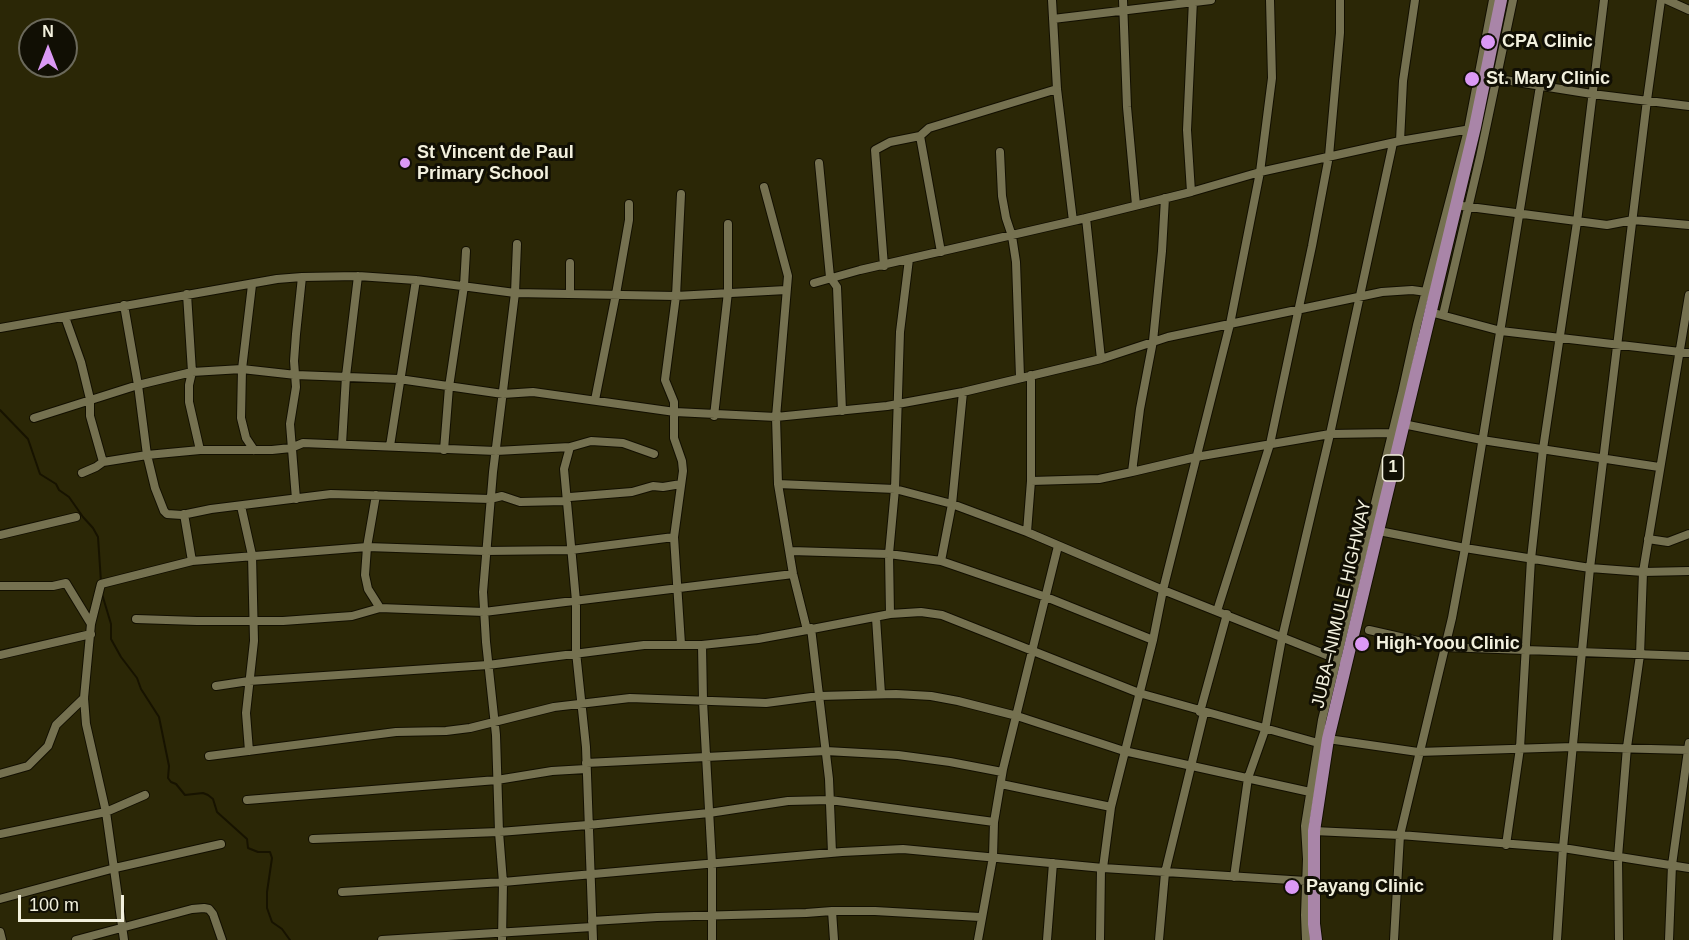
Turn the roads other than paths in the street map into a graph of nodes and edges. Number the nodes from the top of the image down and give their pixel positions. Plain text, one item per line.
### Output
1 (1052, 0) edge
2 (1123, 0) edge
3 (1212, 0) edge
4 (1270, 0) edge
5 (1340, 0) edge
6 (1414, 0) edge
7 (1493, 0) edge
8 (1501, 0) edge
9 (1513, 0) edge
10 (1604, 0) edge
11 (1661, 0) edge
12 (1667, 0) edge
13 (1193, 1) edge
14 (1124, 9) junction
15 (1689, 10) edge
16 (1053, 19) junction
17 (1491, 78) junction
18 (1540, 86) junction
19 (1057, 89) junction
20 (1592, 94) junction
21 (1647, 100) junction
22 (1689, 106) edge
23 (1471, 128) junction
24 (920, 136) junction
25 (1397, 142) junction
26 (1000, 152) dead end
27 (1329, 156) junction
28 (819, 163) dead end
29 (1260, 172) junction
30 (764, 187) dead end
31 (1191, 192) junction
32 (681, 194) dead end
33 (1165, 198) junction
34 (629, 204) dead end
35 (1136, 205) junction
36 (1461, 206) junction
37 (1518, 213) junction
38 (1086, 218) junction
39 (1633, 220) junction
40 (1073, 221) junction
41 (1577, 222) junction
42 (728, 224) dead end
43 (1689, 225) edge
44 (1012, 236) junction
45 (517, 244) dead end
46 (466, 251) dead end
47 (941, 252) junction
48 (909, 259) junction
49 (570, 263) dead end
50 (884, 266) junction
51 (358, 276) junction
52 (302, 277) junction
53 (830, 277) junction
54 (416, 280) junction
55 (814, 283) dead end
56 (252, 285) junction
57 (464, 286) junction
58 (786, 290) junction
59 (1430, 291) junction
60 (570, 292) junction
61 (728, 292) junction
62 (515, 293) junction
63 (187, 294) junction
64 (616, 294) junction
65 (1689, 295) edge
66 (676, 296) junction
67 (1361, 297) junction
68 (124, 305) junction
69 (1299, 308) junction
70 (1430, 312) junction
71 (1443, 315) junction
72 (65, 316) junction
73 (1230, 324) junction
74 (0, 328) edge
75 (1501, 331) junction
76 (1559, 337) junction
77 (1153, 341) junction
78 (1618, 344) junction
79 (1680, 351) junction
80 (1689, 353) edge
81 (1101, 359) junction
82 (242, 369) junction
83 (192, 372) junction
84 (296, 375) junction
85 (1030, 375) junction
86 (346, 376) junction
87 (1020, 377) junction
88 (399, 379) junction
89 (138, 385) junction
90 (449, 387) junction
91 (963, 392) junction
92 (502, 394) junction
93 (90, 399) junction
94 (595, 400) junction
95 (898, 404) junction
96 (842, 411) junction
97 (675, 412) junction
98 (714, 416) junction
99 (776, 417) junction
100 (34, 418) dead end
101 (1403, 424) junction
102 (1392, 433) junction
103 (1330, 434) junction
104 (1482, 440) junction
105 (342, 444) junction
106 (1270, 444) junction
107 (390, 446) junction
108 (570, 447) junction
109 (291, 448) junction
110 (1543, 449) junction
111 (200, 450) junction
112 (254, 450) junction
113 (444, 450) junction
114 (496, 451) junction
115 (654, 454) dead end
116 (147, 455) junction
117 (1196, 457) junction
118 (1604, 459) junction
119 (103, 462) junction
120 (1659, 467) junction
121 (1132, 472) junction
122 (82, 473) dead end
123 (1030, 481) junction
124 (681, 484) junction
125 (778, 484) junction
126 (895, 489) junction
127 (376, 495) junction
128 (296, 499) junction
129 (490, 499) junction
130 (565, 501) junction
131 (952, 504) junction
132 (241, 506) junction
133 (183, 514) junction
134 (76, 517) dead end
135 (1379, 531) junction
136 (1027, 532) junction
137 (1689, 534) edge
138 (0, 535) edge
139 (674, 537) junction
140 (1648, 538) junction
141 (1058, 546) junction
142 (367, 547) junction
143 (1465, 548) junction
144 (571, 550) junction
145 (485, 551) junction
146 (791, 551) junction
147 (889, 554) junction
148 (252, 555) junction
149 (1531, 559) junction
150 (192, 561) junction
151 (941, 561) junction
152 (1590, 568) junction
153 (1689, 571) edge
154 (1643, 572) junction
155 (793, 574) junction
156 (0, 586) edge
157 (676, 589) junction
158 (1163, 590) junction
159 (1046, 597) junction
160 (576, 601) junction
161 (380, 608) junction
162 (1217, 611) junction
163 (484, 612) junction
164 (890, 614) junction
165 (1227, 614) junction
166 (876, 618) junction
167 (136, 619) dead end
168 (254, 622) junction
169 (91, 624) junction
170 (809, 629) junction
171 (1369, 630) dead end
172 (91, 634) junction
173 (1282, 638) junction
174 (1153, 640) junction
175 (681, 644) junction
176 (702, 645) junction
177 (1444, 647) junction
178 (1526, 649) junction
179 (1031, 650) junction
180 (576, 652) junction
181 (1582, 652) junction
182 (0, 655) edge
183 (1640, 655) junction
184 (1689, 656) edge
185 (1341, 661) junction
186 (488, 665) junction
187 (249, 681) junction
188 (216, 686) dead end
189 (1139, 693) junction
190 (881, 694) junction
191 (819, 696) junction
192 (84, 698) junction
193 (703, 701) junction
194 (582, 703) junction
195 (1202, 712) junction
196 (1017, 716) junction
197 (494, 721) junction
198 (1265, 730) junction
199 (1323, 741) junction
200 (1689, 743) edge
201 (1573, 747) junction
202 (1627, 747) junction
203 (1520, 748) junction
204 (1689, 750) edge
205 (249, 751) junction
206 (826, 751) junction
207 (1124, 751) junction
208 (1418, 752) junction
209 (209, 756) dead end
210 (706, 757) junction
211 (586, 766) junction
212 (1192, 767) junction
213 (1002, 772) junction
214 (0, 774) edge
215 (1248, 778) junction
216 (497, 780) junction
217 (1001, 784) junction
218 (1310, 792) junction
219 (146, 795) dead end
220 (247, 800) dead end
221 (830, 800) junction
222 (1112, 807) junction
223 (106, 812) junction
224 (709, 813) junction
225 (994, 822) junction
226 (588, 825) junction
227 (1314, 831) junction
228 (499, 832) junction
229 (0, 834) edge
230 (1400, 835) junction
231 (313, 839) dead end
232 (221, 844) dead end
233 (1506, 845) junction
234 (1563, 848) junction
235 (832, 853) junction
236 (993, 857) junction
237 (1618, 857) junction
238 (1053, 863) junction
239 (712, 864) junction
240 (1672, 865) junction
241 (115, 868) junction
242 (1102, 868) junction
243 (1689, 868) edge
244 (1165, 873) junction
245 (591, 874) junction
246 (1234, 878) junction
247 (1306, 881) junction
248 (503, 882) junction
249 (342, 892) dead end
250 (0, 899) edge
251 (832, 911) junction
252 (713, 915) junction
253 (980, 917) junction
254 (592, 924) junction
255 (121, 928) junction
256 (0, 932) edge
257 (502, 937) edge
258 (2, 940) edge
259 (76, 940) edge
260 (124, 940) edge
261 (222, 940) edge
262 (381, 940) edge
263 (593, 940) edge
264 (712, 940) edge
265 (834, 940) edge
266 (978, 940) edge
267 (1047, 940) edge
268 (1100, 940) edge
269 (1159, 940) edge
270 (1306, 940) edge
271 (1316, 940) edge
272 (1394, 940) edge
273 (1557, 940) edge
274 (1619, 940) edge
275 (1669, 940) edge

1 - 16 street
2 - 14 street
3 - 13 street
4 - 29 street
5 - 27 street
6 - 25 street
7 - 23 street
8 - 17 main road, JUBA–NIMULE HIGHWAY / 1
9 - 17 street
10 - 20 street
11 - 21 street
12 - 15 street
13 - 14 street
13 - 31 street
14 - 16 street
14 - 35 street
16 - 19 street
17 - 18 street
17 - 23 main road, JUBA–NIMULE HIGHWAY / 1
17 - 36 street
18 - 20 street
18 - 37 street
19 - 24 street
19 - 40 street
20 - 21 street
20 - 41 street
21 - 22 street
21 - 39 street
23 - 25 street
23 - 36 main road, JUBA–NIMULE HIGHWAY / 1
23 - 59 street
24 - 47 street
24 - 50 street
25 - 27 street
25 - 67 street
26 - 44 street
27 - 29 street
27 - 69 street
28 - 53 street
29 - 31 street
29 - 73 street
30 - 58 street
31 - 33 street
32 - 66 street
33 - 35 street
33 - 77 street
34 - 64 street
35 - 38 street
36 - 37 street
36 - 59 main road, JUBA–NIMULE HIGHWAY / 1
36 - 71 street
37 - 41 street
37 - 75 street
38 - 40 street
38 - 81 street
39 - 41 street
39 - 43 street
39 - 78 street
40 - 44 street
41 - 76 street
42 - 61 street
44 - 47 street
44 - 87 street
45 - 62 street
46 - 57 street
47 - 48 street
48 - 50 street
48 - 95 street
49 - 60 street
50 - 53 street
51 - 52 street
51 - 54 street
51 - 86 street
52 - 56 street
52 - 84 street
53 - 55 street
53 - 96 street
54 - 57 street
54 - 88 street
56 - 63 street
56 - 82 street
57 - 62 street
57 - 90 street
58 - 61 street
58 - 99 street
59 - 67 street
59 - 70 main road, JUBA–NIMULE HIGHWAY / 1
59 - 102 street
60 - 62 street
60 - 64 street
61 - 66 street
61 - 98 street
62 - 92 street
63 - 68 street
63 - 83 street
64 - 66 street
64 - 94 street
65 - 79 street
66 - 97 street
67 - 69 street
67 - 103 street
68 - 72 street
68 - 89 street
69 - 73 street
69 - 106 street
70 - 71 street
70 - 101 main road, JUBA–NIMULE HIGHWAY / 1
71 - 75 street
72 - 74 street
72 - 93 street
73 - 77 street
73 - 117 street
75 - 76 street
75 - 104 street
76 - 78 street
76 - 110 street
77 - 81 street
77 - 121 street
78 - 79 street
78 - 118 street
79 - 80 street
79 - 120 street
81 - 85 street
82 - 83 street
82 - 84 street
82 - 112 street
83 - 89 street
83 - 111 street
84 - 86 street
84 - 109 street
85 - 87 street
85 - 123 street
86 - 88 street
86 - 105 street
87 - 91 street
88 - 90 street
88 - 107 street
89 - 93 street
89 - 116 street
90 - 92 street
90 - 113 street
91 - 95 street
91 - 131 street
92 - 94 street
92 - 114 street
93 - 100 street
93 - 119 street
94 - 97 street
95 - 96 street
95 - 126 street
96 - 99 street
97 - 98 street
97 - 124 street
98 - 99 street
99 - 125 street
101 - 104 street
101 - 135 main road, JUBA–NIMULE HIGHWAY / 1
102 - 103 street
102 - 185 street
103 - 106 street
103 - 173 street
104 - 110 street
104 - 143 street
105 - 107 street
105 - 109 street
106 - 117 street
106 - 162 street
107 - 113 street
108 - 114 street
108 - 115 street
108 - 130 street
109 - 112 street
109 - 128 street
110 - 118 street
110 - 149 street
111 - 112 street
111 - 116 street
113 - 114 street
114 - 129 street
116 - 119 street
116 - 133 street
117 - 121 street
117 - 158 street
118 - 120 street
118 - 152 street
119 - 122 street
120 - 140 street
121 - 123 street
123 - 136 street
124 - 130 street
124 - 139 street
125 - 126 street
125 - 146 street
126 - 131 street
126 - 147 street
127 - 128 street
127 - 129 street
127 - 142 street
128 - 132 street
129 - 130 street
129 - 145 street
130 - 144 street
131 - 136 street
131 - 151 street
132 - 133 street
132 - 148 street
133 - 150 street
134 - 138 street
135 - 143 street
135 - 185 main road, JUBA–NIMULE HIGHWAY / 1
136 - 141 street
137 - 140 street
139 - 144 street
139 - 157 street
140 - 154 street
141 - 158 street
141 - 159 street
142 - 145 street
142 - 148 street
142 - 161 street
143 - 149 street
143 - 177 street
144 - 145 street
144 - 160 street
145 - 163 street
146 - 147 street
146 - 155 street
147 - 151 street
147 - 164 street
148 - 150 street
148 - 168 street
149 - 152 street
149 - 178 street
150 - 169 street
151 - 159 street
152 - 154 street
152 - 181 street
153 - 154 street
154 - 183 street
155 - 157 street
155 - 170 street
156 - 169 street
157 - 160 street
157 - 175 street
158 - 162 street
158 - 174 street
159 - 174 street
159 - 179 street
160 - 163 street
160 - 180 street
161 - 163 street
161 - 168 street
162 - 165 street
163 - 186 street
164 - 166 street
164 - 179 street
165 - 173 street
165 - 195 street
166 - 170 street
166 - 190 street
167 - 168 street
168 - 187 street
169 - 172 street
170 - 176 street
170 - 191 street
171 - 177 street
172 - 182 street
172 - 192 street
173 - 185 street
173 - 198 street
174 - 189 street
175 - 176 street
175 - 180 street
176 - 193 street
177 - 178 street
177 - 208 street
178 - 181 street
178 - 203 street
179 - 189 street
179 - 196 street
180 - 186 street
180 - 194 street
181 - 183 street
181 - 201 street
183 - 184 street
183 - 202 street
185 - 199 main road, JUBA–NIMULE HIGHWAY / 1
186 - 187 street
186 - 197 street
187 - 188 street
187 - 205 street
189 - 195 street
189 - 207 street
190 - 191 street
190 - 196 street
191 - 193 street
191 - 206 street
192 - 214 street
192 - 223 street
193 - 194 street
193 - 210 street
194 - 197 street
194 - 211 street
195 - 198 street
195 - 212 street
196 - 207 street
196 - 213 street
197 - 205 street
197 - 216 street
198 - 199 street
198 - 215 street
199 - 208 street
199 - 218 street
199 - 227 main road, JUBA–NIMULE HIGHWAY / 1
200 - 204 street
201 - 202 street
201 - 203 street
201 - 234 street
202 - 204 street
202 - 237 street
203 - 208 street
203 - 233 street
204 - 240 street
205 - 209 street
206 - 210 street
206 - 213 street
206 - 221 street
207 - 212 street
207 - 222 street
208 - 230 street
210 - 211 street
210 - 224 street
211 - 216 street
211 - 226 street
212 - 215 street
212 - 244 street
213 - 217 street
215 - 218 street
215 - 246 street
216 - 220 street
216 - 228 street
217 - 222 street
217 - 225 street
218 - 247 street
219 - 223 street
221 - 224 street
221 - 225 street
221 - 235 street
222 - 242 street
223 - 229 street
223 - 241 street
224 - 226 street
224 - 239 street
225 - 236 street
226 - 228 street
226 - 245 street
227 - 230 street
227 - 271 main road, JUBA–NIMULE HIGHWAY / 1
228 - 231 street
228 - 248 street
230 - 233 street
230 - 272 street
232 - 241 street
233 - 234 street
234 - 237 street
234 - 273 street
235 - 236 street
235 - 239 street
236 - 238 street
236 - 253 street
237 - 240 street
237 - 274 street
238 - 242 street
238 - 267 street
239 - 245 street
239 - 252 street
240 - 243 street
240 - 275 street
241 - 250 street
241 - 255 street
242 - 244 street
242 - 268 street
244 - 246 street
244 - 269 street
245 - 248 street
245 - 254 street
246 - 247 street
247 - 270 street
248 - 249 street
248 - 257 street
251 - 252 street
251 - 253 street
251 - 265 street
252 - 254 street
252 - 264 street
253 - 266 street
254 - 257 street
254 - 263 street
255 - 259 street
255 - 260 street
255 - 261 street
256 - 258 street
257 - 262 street

